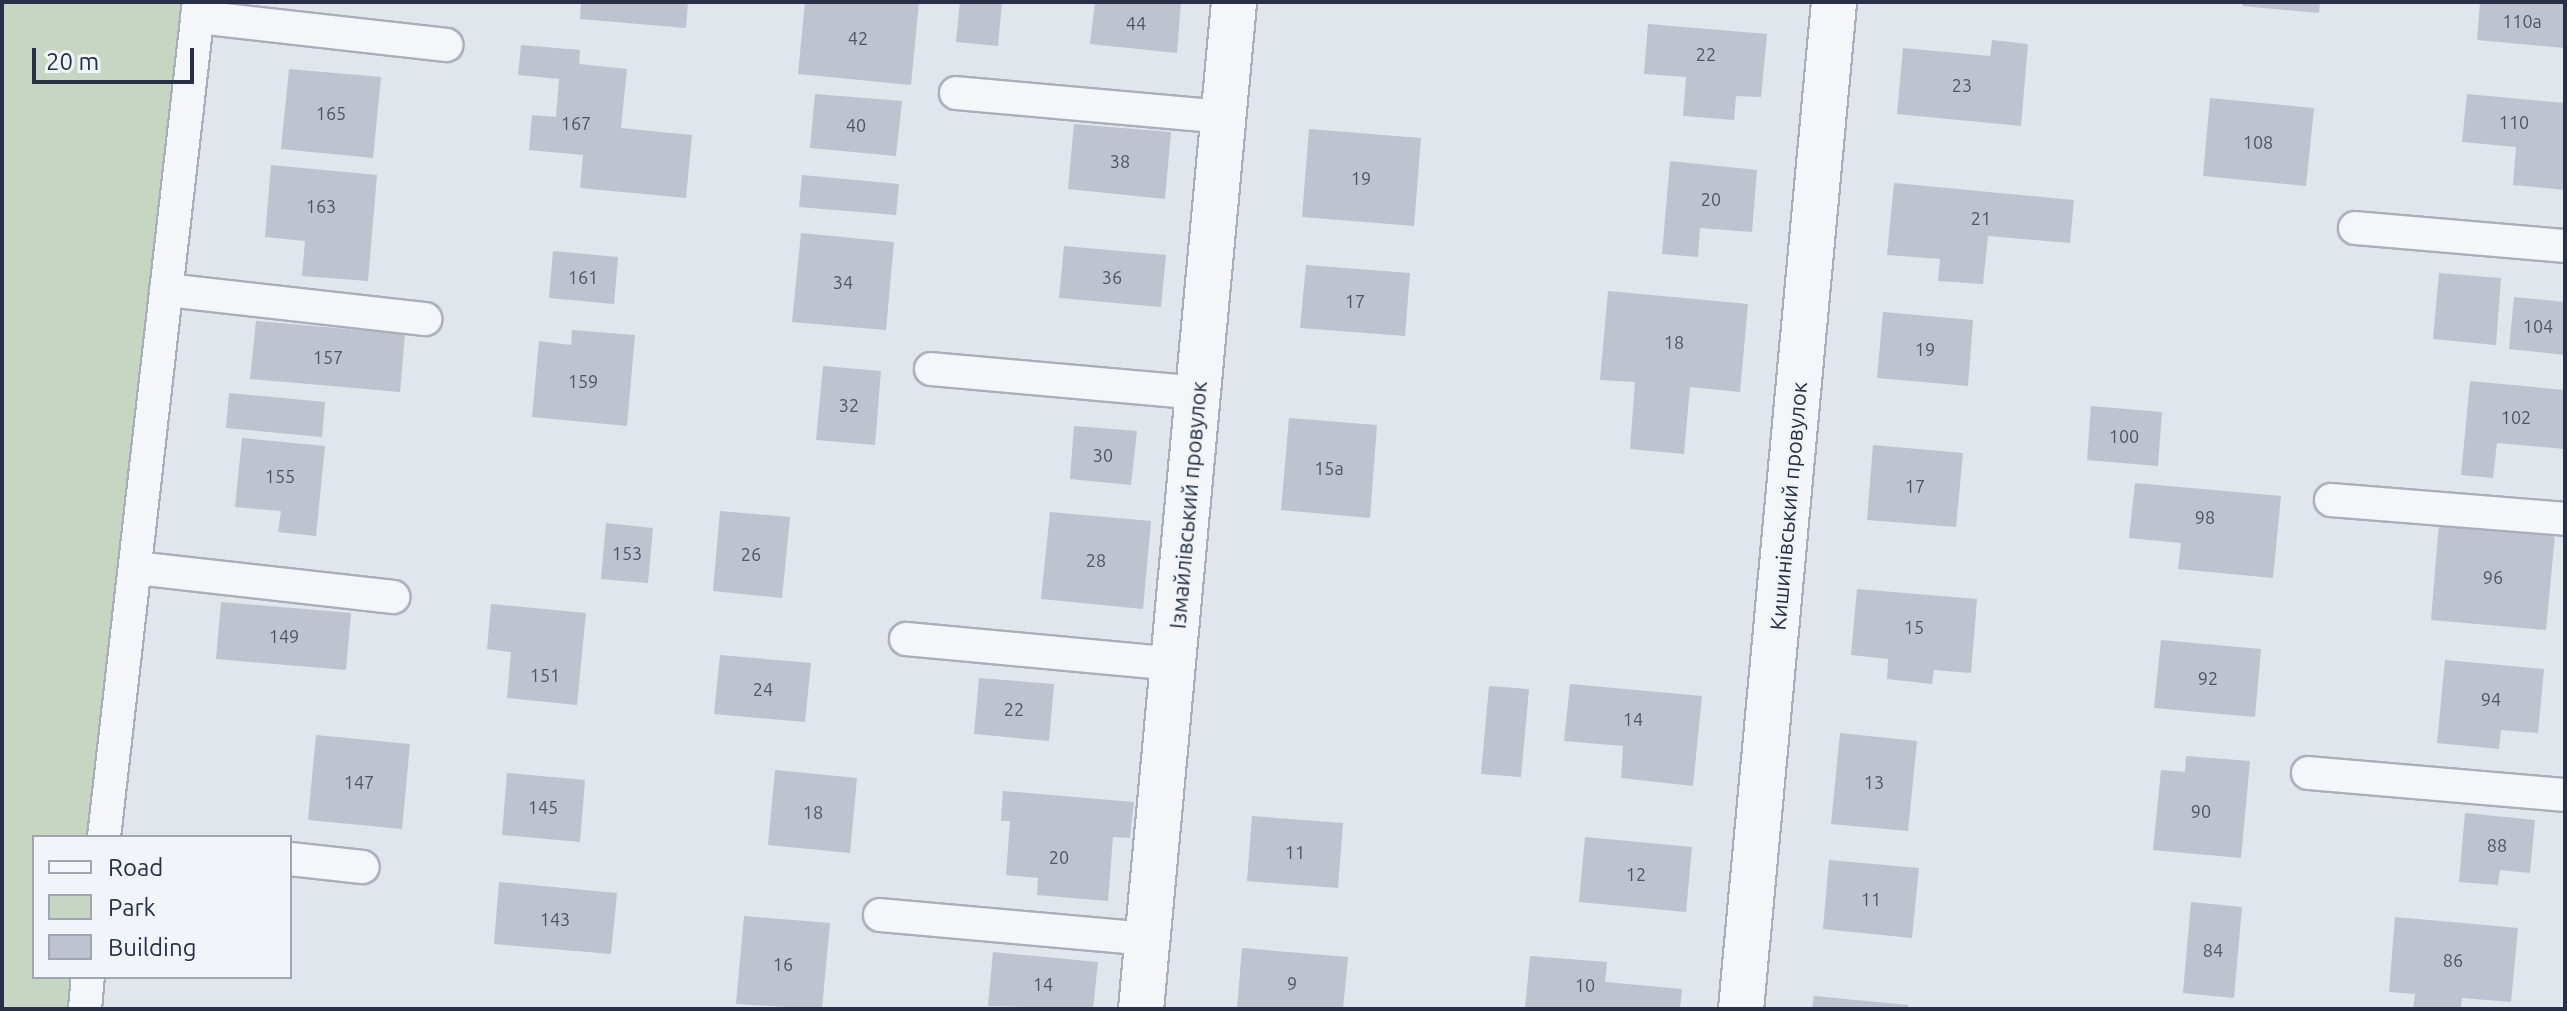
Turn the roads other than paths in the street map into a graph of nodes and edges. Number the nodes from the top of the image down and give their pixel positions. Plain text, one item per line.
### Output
1 (1234, 2) edge
2 (1834, 2) edge
3 (198, 10) edge
4 (446, 45) dead end
5 (956, 93) dead end
6 (1224, 117) junction
7 (2355, 228) dead end
8 (2565, 246) edge
9 (166, 290) junction
10 (425, 319) dead end
11 (931, 369) dead end
12 (1198, 393) junction
13 (2331, 500) dead end
14 (2565, 519) edge
15 (135, 568) junction
16 (393, 597) dead end
17 (906, 639) dead end
18 (1173, 664) junction
19 (2308, 773) dead end
20 (2565, 795) edge
21 (104, 835) edge
22 (292, 859) edge
23 (363, 867) dead end
24 (880, 915) dead end
25 (1148, 939) junction
26 (88, 979) edge
27 (85, 1009) edge
28 (1141, 1009) edge
29 (1741, 1009) edge

1 - 6 street, Ізмайлівський провулок
2 - 29 street, Кишинівський провулок
3 - 4 lane
3 - 9 lane
5 - 6 lane
6 - 12 street, Ізмайлівський провулок
7 - 8 lane
9 - 10 lane
9 - 15 lane
11 - 12 lane
12 - 18 street, Ізмайлівський провулок
13 - 14 lane
15 - 16 lane
15 - 21 lane
17 - 18 lane
18 - 25 street, Ізмайлівський провулок
19 - 20 lane
22 - 23 lane
24 - 25 lane
25 - 28 street, Ізмайлівський провулок
26 - 27 lane

